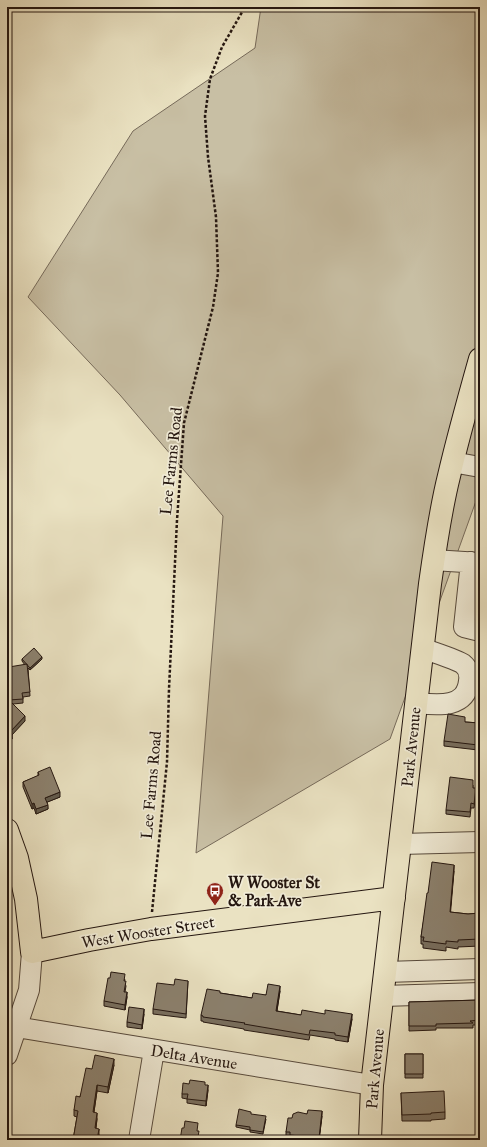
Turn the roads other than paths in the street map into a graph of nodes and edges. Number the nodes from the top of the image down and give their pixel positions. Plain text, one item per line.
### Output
1 (480, 359) edge
2 (452, 462) junction
3 (480, 467) edge
4 (433, 560) junction
5 (477, 560) edge
6 (480, 630) edge
7 (422, 648) junction
8 (416, 704) junction
9 (7, 830) edge
10 (480, 842) edge
11 (400, 844) junction
12 (394, 898) junction
13 (32, 952) junction
14 (480, 969) edge
15 (386, 972) junction
16 (480, 993) edge
17 (383, 996) junction
18 (16, 1027) junction
19 (154, 1050) junction
20 (7, 1055) edge
21 (372, 1085) junction
22 (139, 1140) edge
23 (370, 1140) edge

1 - 2 main road, Park Avenue
2 - 3 street
2 - 4 main road, Park Avenue
4 - 5 street
4 - 7 main road, Park Avenue
5 - 6 street
7 - 8 main road, Park Avenue
7 - 8 street
8 - 11 main road, Park Avenue
9 - 13 main road
10 - 11 street
11 - 12 main road, Park Avenue
12 - 13 main road, West Wooster Street
12 - 15 main road, Park Avenue
13 - 18 street
14 - 15 street
15 - 17 main road, Park Avenue
16 - 17 street
17 - 21 main road, Park Avenue
18 - 19 street, Delta Avenue
18 - 20 street
19 - 21 street, Delta Avenue
19 - 22 street
21 - 23 main road, Park Avenue

